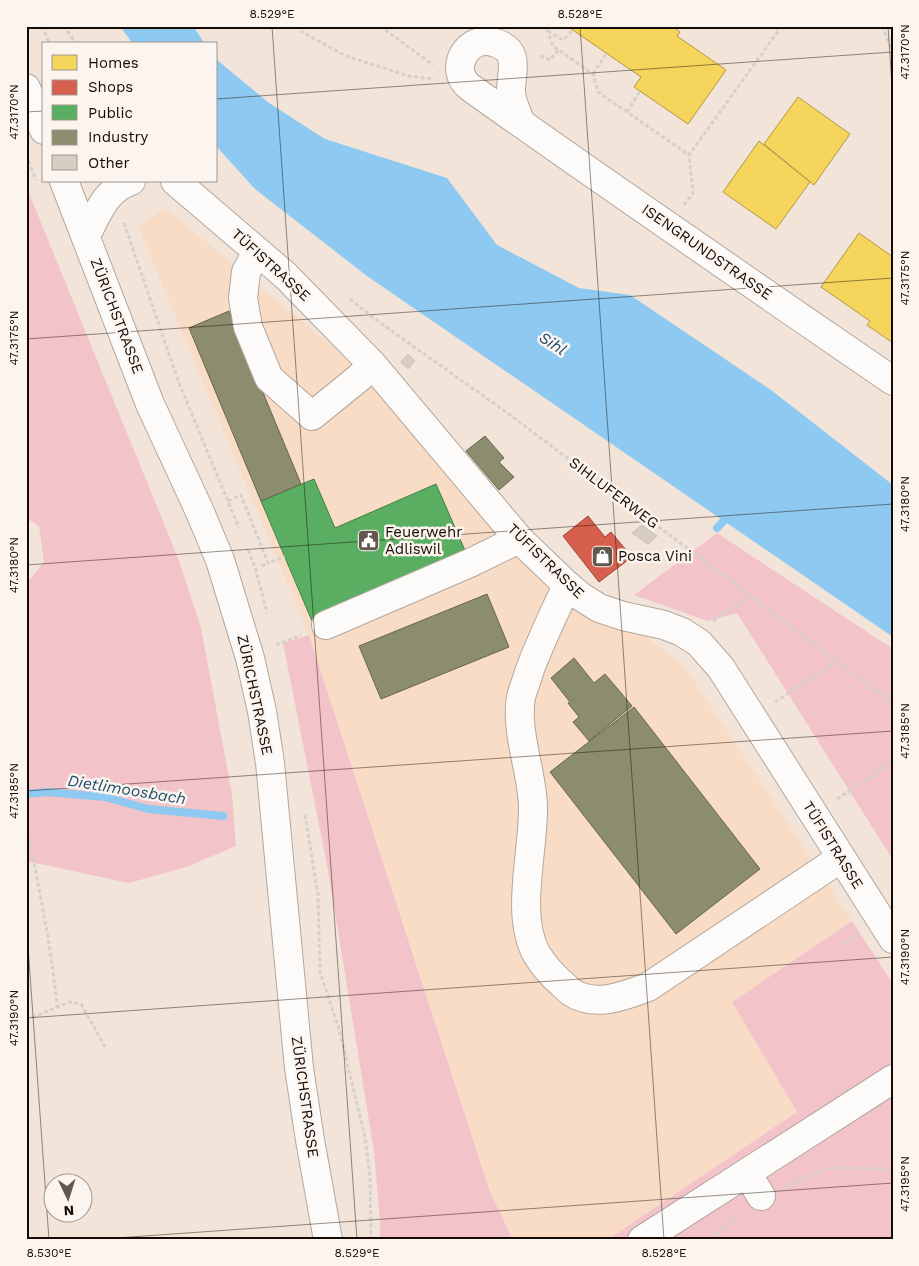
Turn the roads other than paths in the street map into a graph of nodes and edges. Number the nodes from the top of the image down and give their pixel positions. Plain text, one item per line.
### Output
1 (26, 88) edge
2 (521, 123) junction
3 (42, 124) edge
4 (128, 182) edge
5 (176, 182) edge
6 (52, 184) edge
7 (86, 236) junction
8 (257, 252) junction
9 (372, 364) junction
10 (893, 381) edge
11 (519, 539) junction
12 (567, 585) junction
13 (326, 625) dead end
14 (841, 858) junction
15 (893, 939) edge
16 (893, 1079) edge
17 (747, 1173) junction
18 (761, 1196) road end
19 (328, 1240) edge
20 (642, 1240) edge

1 - 3 street
2 - 2 street, ISENGRUNDSTRASSE
2 - 10 street, ISENGRUNDSTRASSE
4 - 7 street
5 - 8 street, TÜFISTRASSE
6 - 7 street, ZÜRICHSTRASSE
7 - 19 street, ZÜRICHSTRASSE
8 - 9 street, TÜFISTRASSE
8 - 9 street
9 - 11 street, TÜFISTRASSE
11 - 12 street, TÜFISTRASSE
11 - 13 street
12 - 14 street, TÜFISTRASSE
12 - 14 street
14 - 15 street, TÜFISTRASSE
16 - 17 street
17 - 18 street
17 - 20 street

